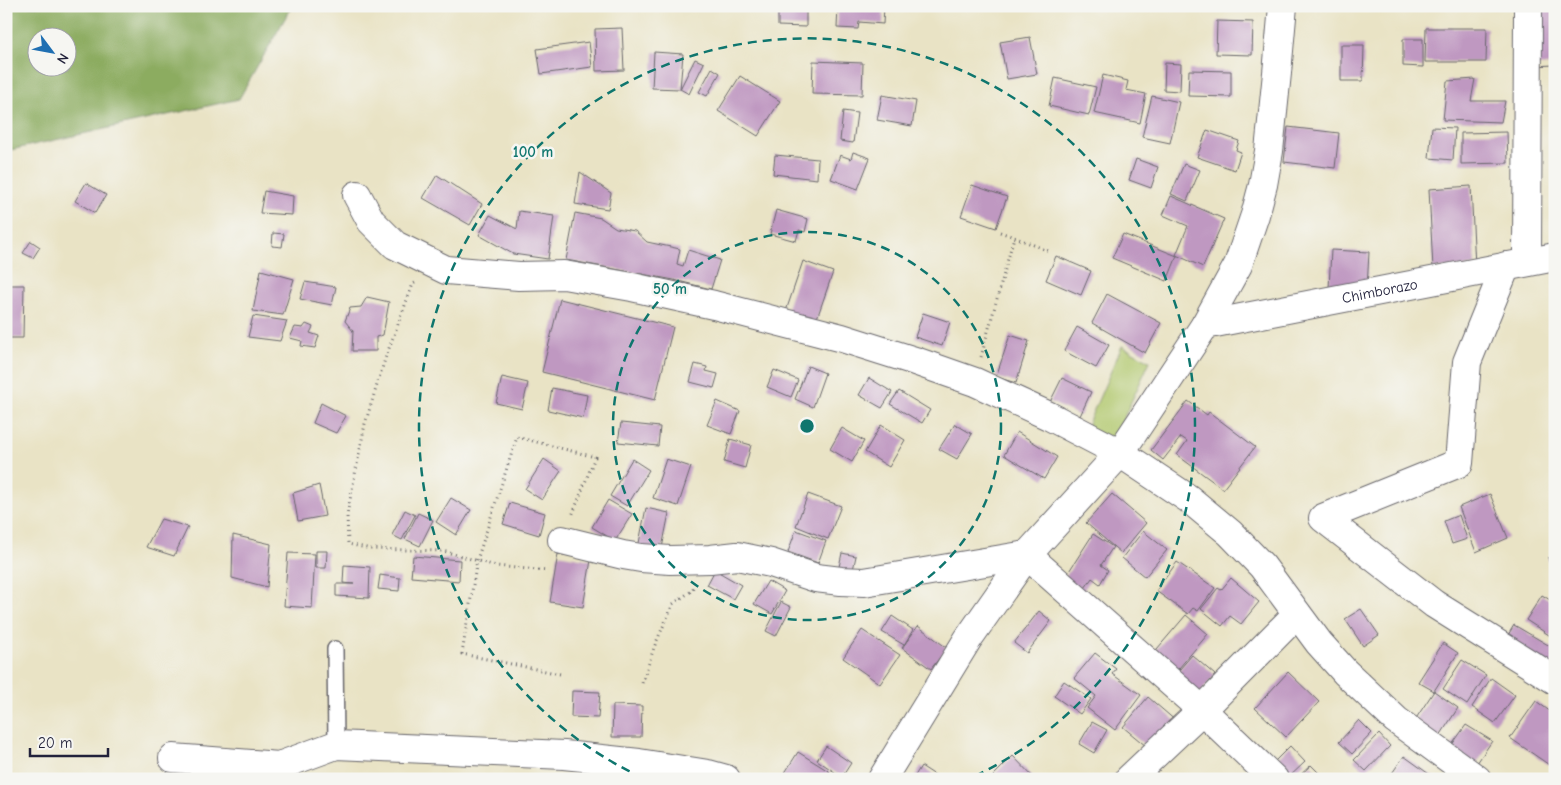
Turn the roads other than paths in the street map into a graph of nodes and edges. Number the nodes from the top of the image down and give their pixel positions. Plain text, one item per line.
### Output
1 (1283, 6) edge
2 (1528, 6) edge
3 (357, 195) dead end
4 (1555, 257) edge
5 (1516, 264) junction
6 (1205, 325) junction
7 (1120, 453) junction
8 (562, 540) road end
9 (1027, 555) junction
10 (1297, 614) junction
11 (335, 649) dead end
12 (1555, 680) edge
13 (1202, 710) junction
14 (336, 745) junction
15 (173, 758) dead end
16 (726, 779) edge
17 (882, 779) edge
18 (1129, 779) edge
19 (1274, 779) edge
20 (1476, 779) edge

1 - 6 street
2 - 5 street
3 - 7 street
4 - 5 street, Chimborazo
5 - 6 street, Chimborazo
5 - 12 street
6 - 7 street
7 - 9 street
7 - 10 street
8 - 9 street
9 - 13 street
9 - 17 street
10 - 13 street
10 - 20 street
11 - 14 lane
13 - 18 street
13 - 19 street
14 - 15 street
14 - 16 street

